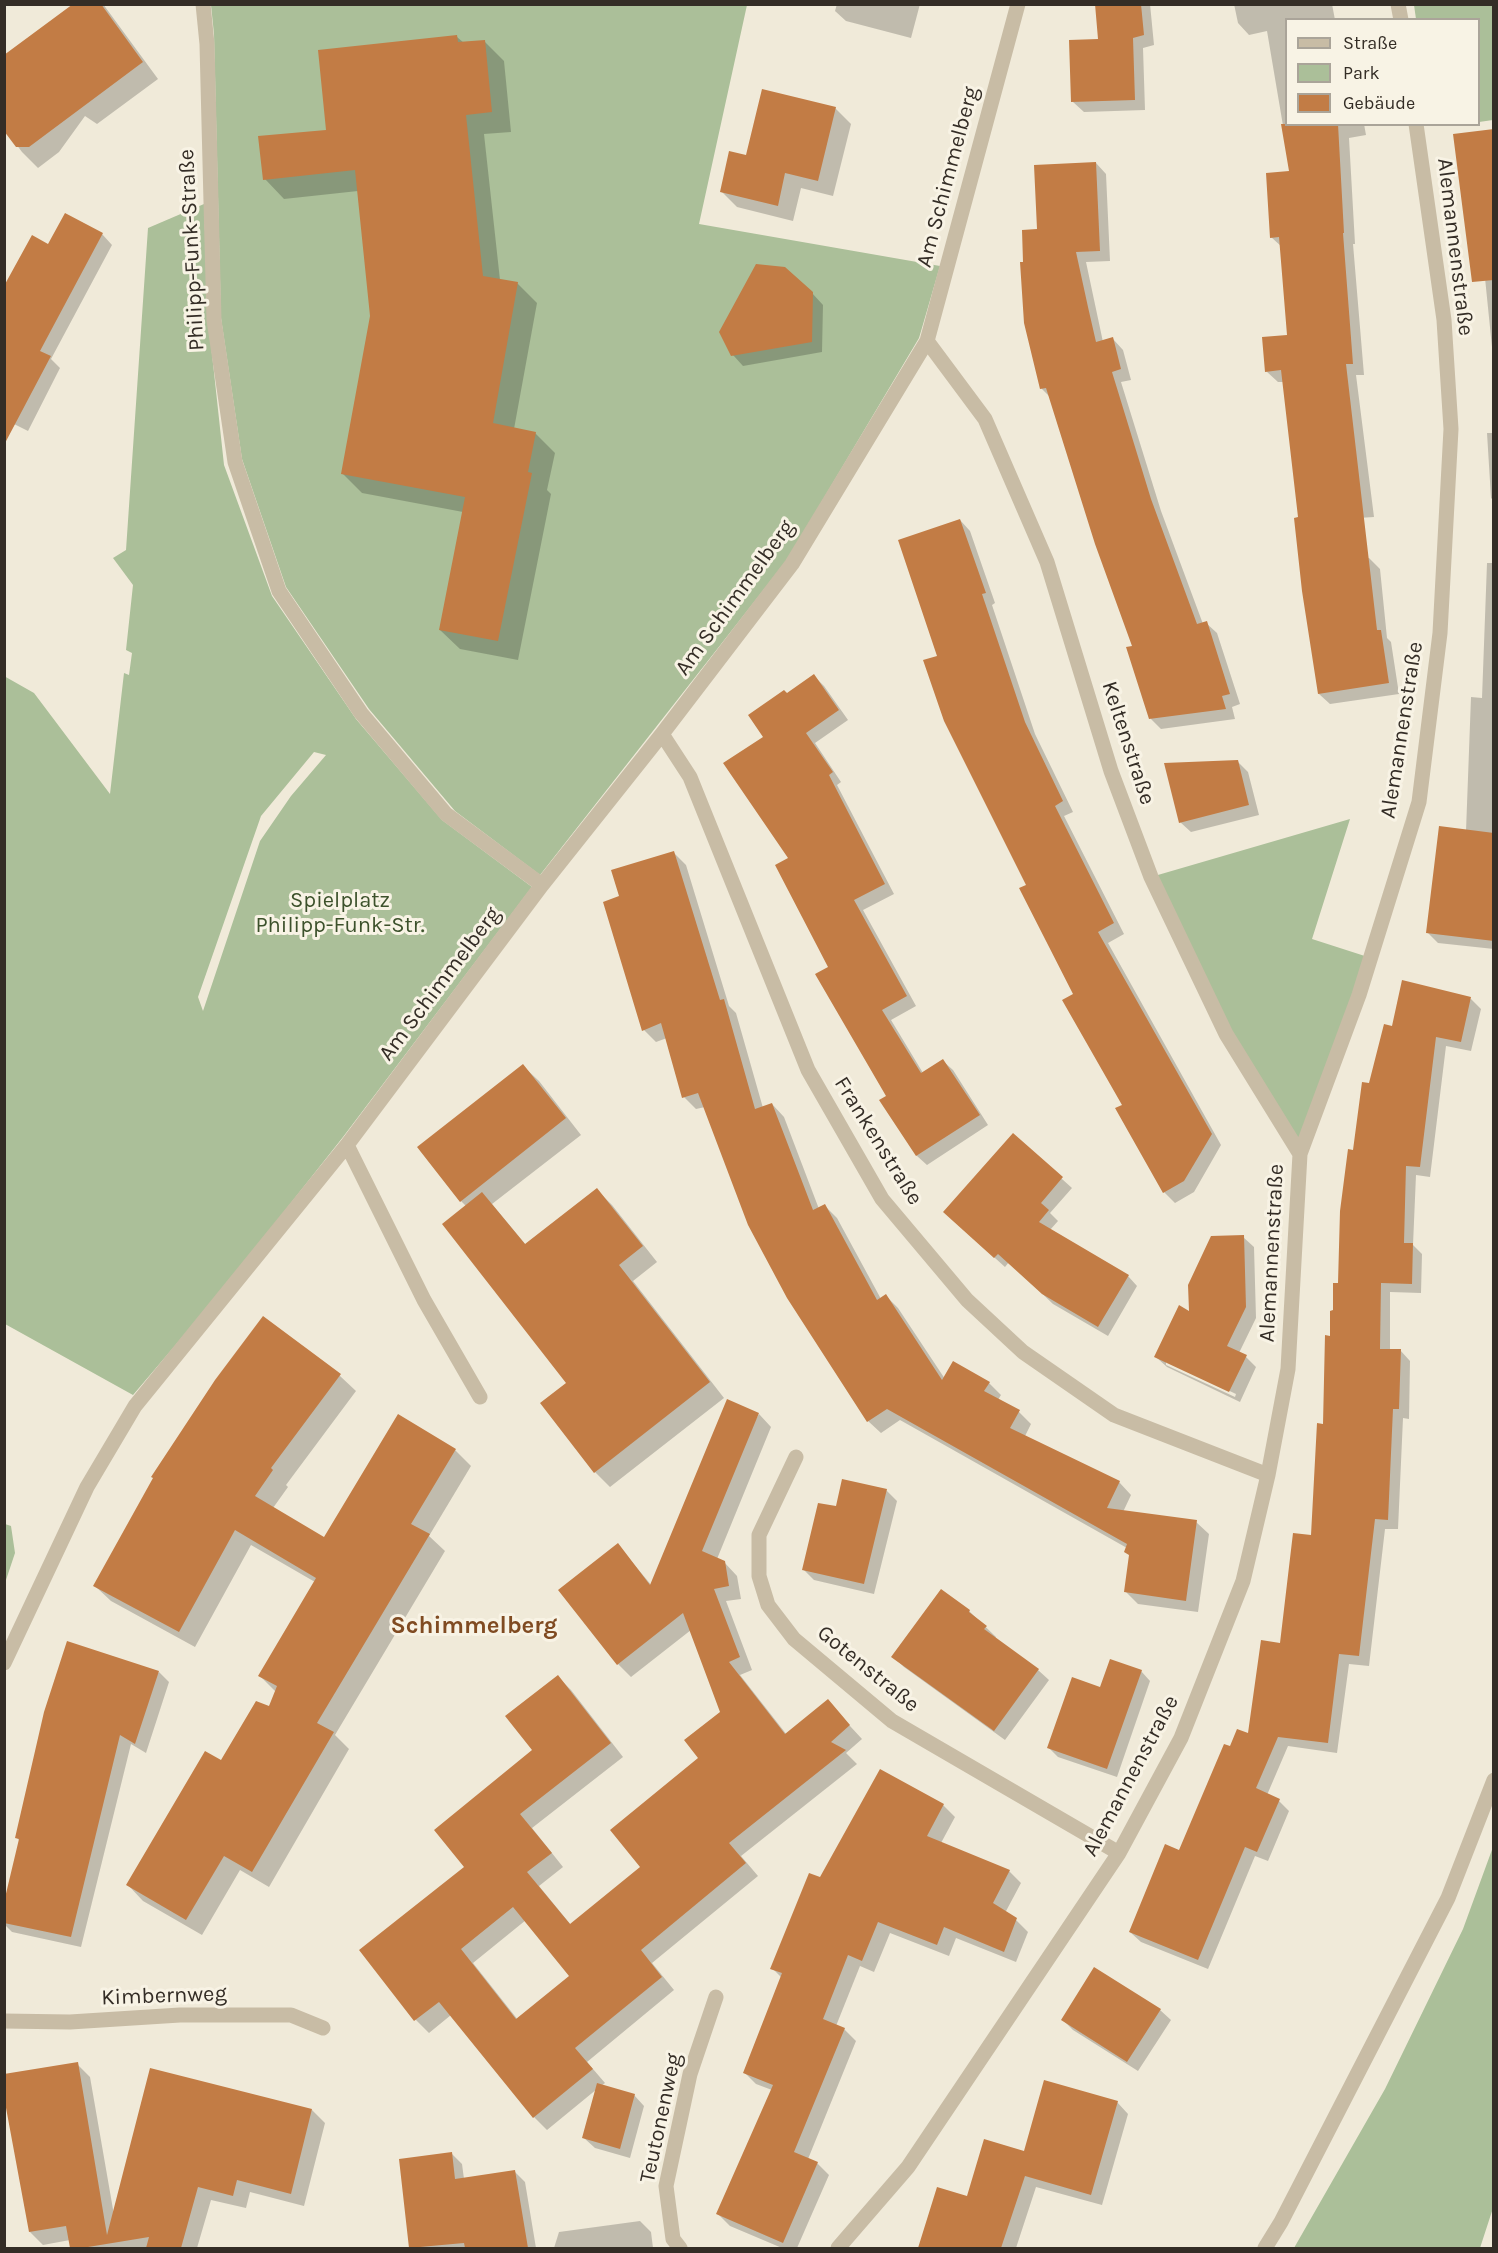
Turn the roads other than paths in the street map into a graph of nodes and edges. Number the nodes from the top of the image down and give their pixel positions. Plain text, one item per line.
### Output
1 (203, 4) edge
2 (1018, 4) edge
3 (1416, 126) edge
4 (927, 341) junction
5 (662, 734) junction
6 (542, 885) junction
7 (347, 1145) junction
8 (1299, 1154) junction
9 (480, 1397) dead end
10 (796, 1457) dead end
11 (1268, 1475) junction
12 (4, 1663) edge
13 (1494, 1780) edge
14 (1119, 1853) junction
15 (717, 1997) dead end
16 (4, 2021) edge
17 (323, 2028) dead end
18 (680, 2248) edge
19 (838, 2248) edge
20 (1265, 2248) edge

1 - 6 street, Philipp-Funk-Straße
2 - 4 street, Am Schimmelberg
3 - 8 street, Alemannenstraße
4 - 5 street, Am Schimmelberg
4 - 8 street, Keltenstraße
5 - 6 street, Am Schimmelberg
5 - 11 street, Frankenstraße
6 - 7 street, Am Schimmelberg
7 - 9 street
7 - 12 street, Am Schimmelberg
8 - 11 street, Alemannenstraße
10 - 14 street, Gotenstraße
11 - 14 street, Alemannenstraße
13 - 20 street
14 - 19 street, Alemannenstraße
15 - 18 street, Teutonenweg
16 - 17 street, Kimbernweg

